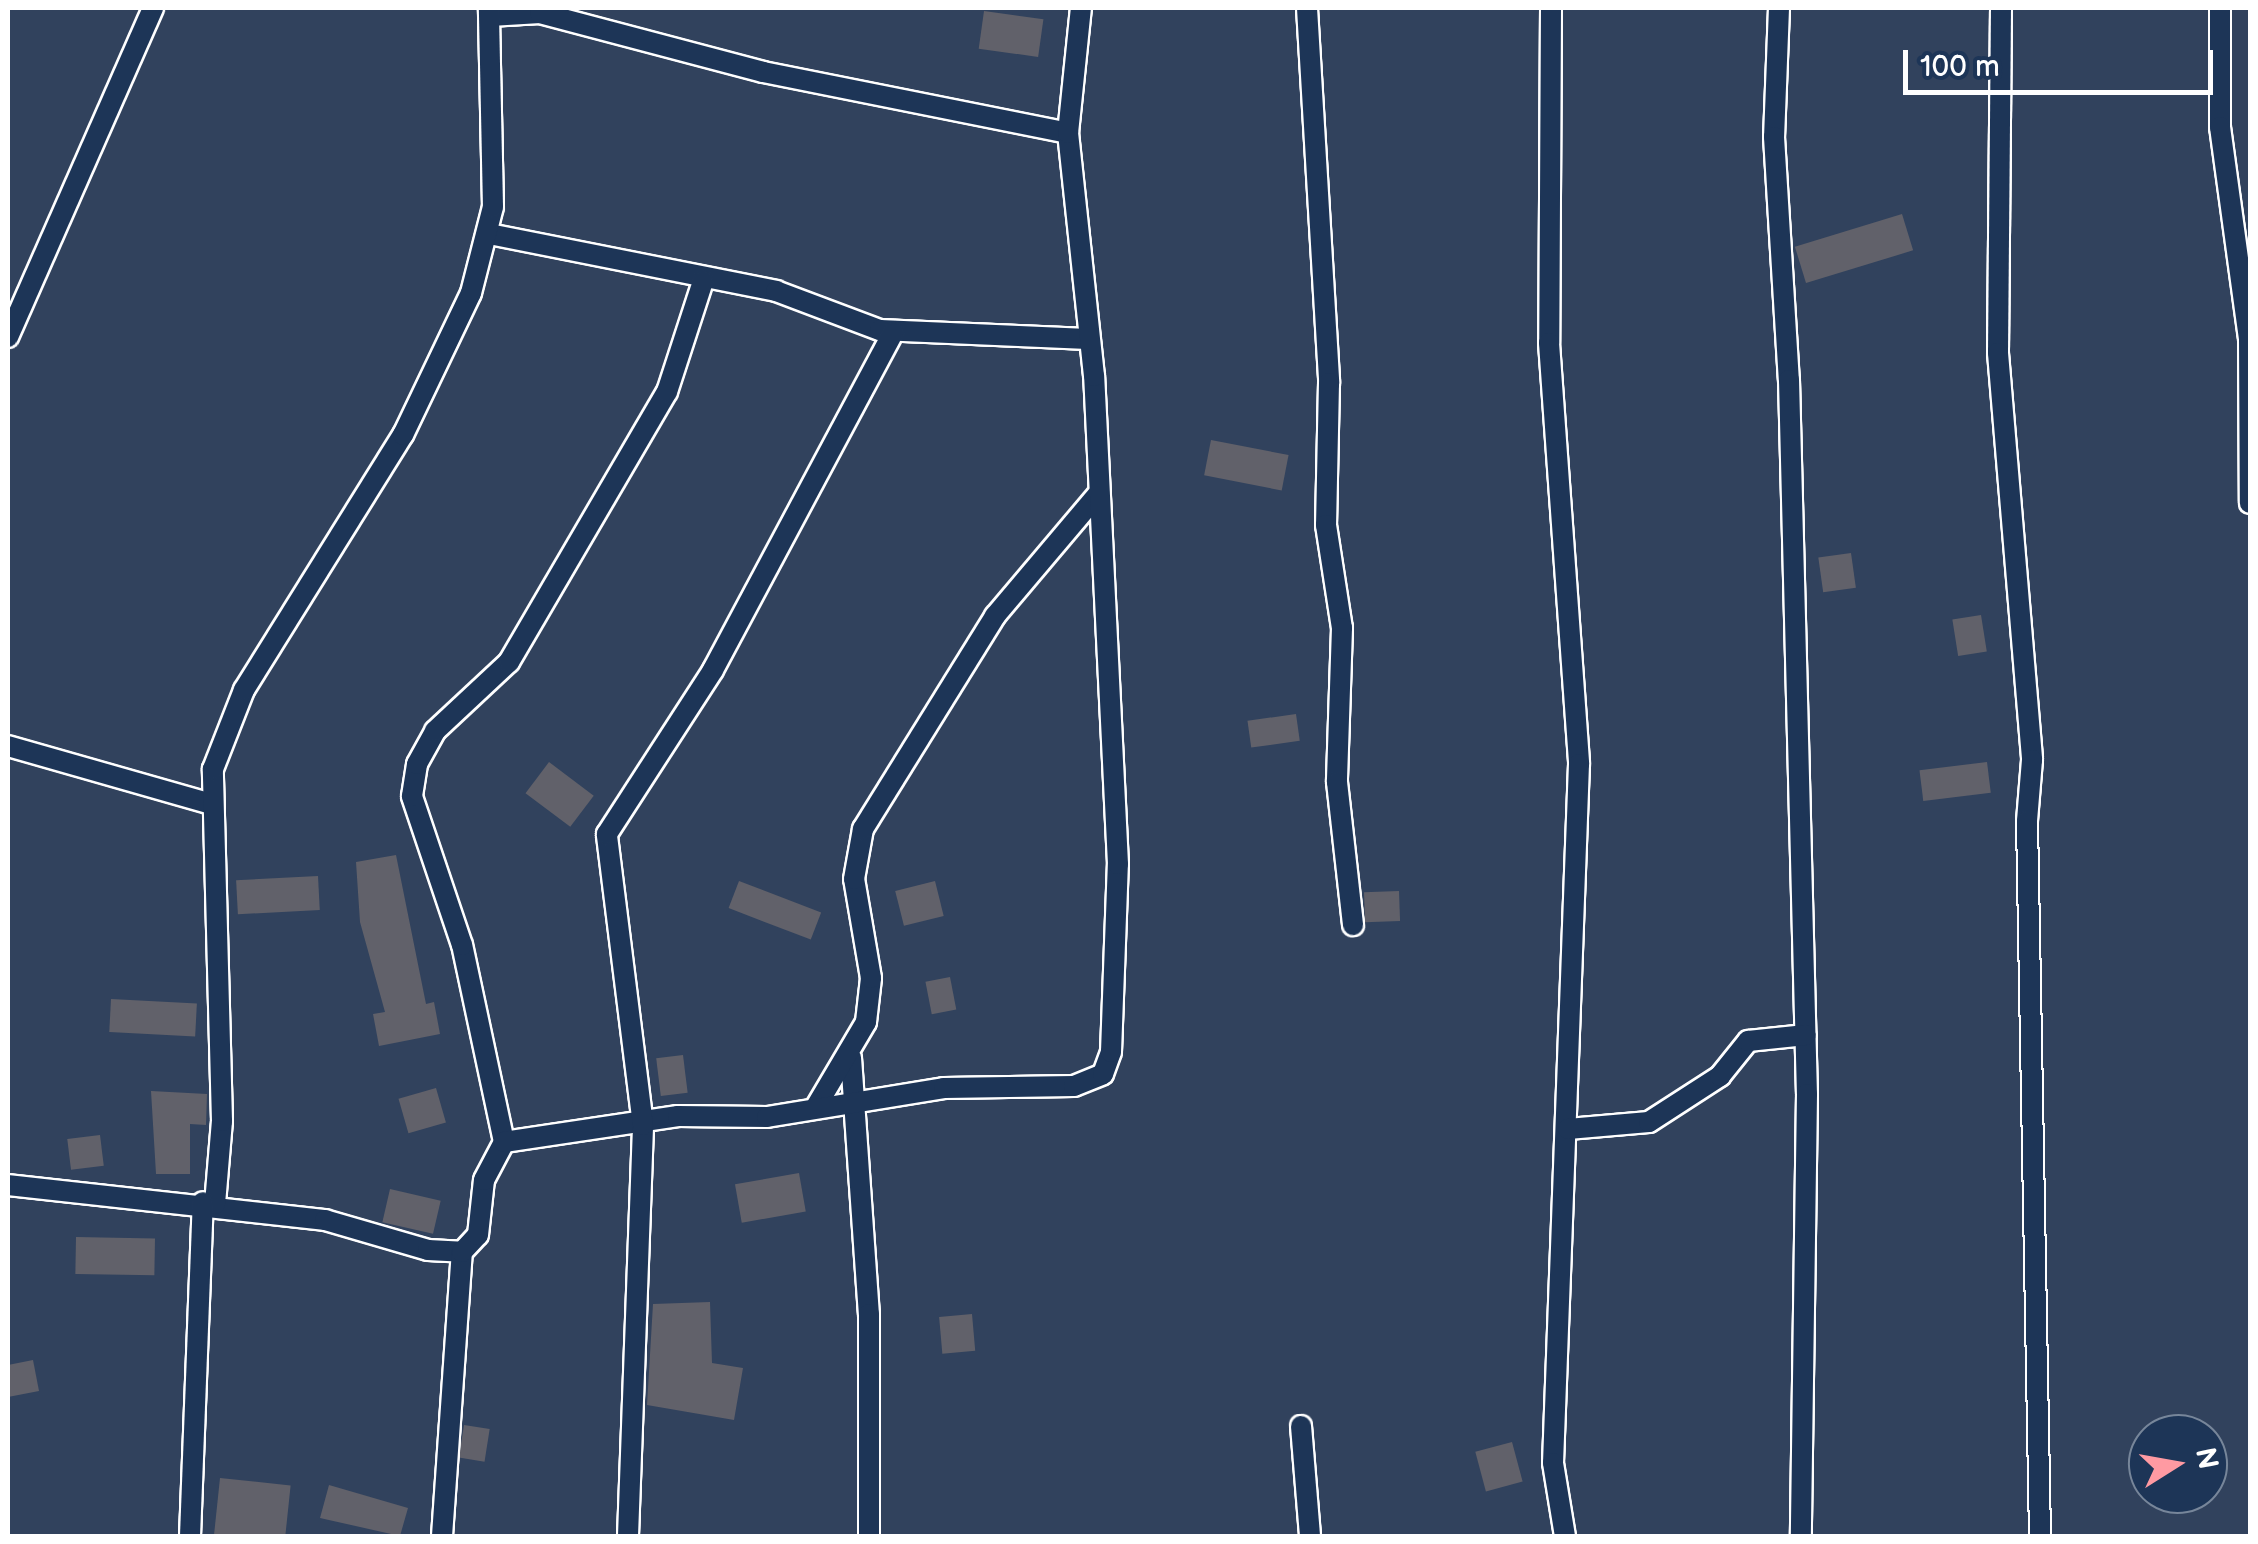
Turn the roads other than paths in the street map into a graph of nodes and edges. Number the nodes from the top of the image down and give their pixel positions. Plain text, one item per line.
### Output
1 (153, 8) edge
2 (1081, 8) edge
3 (1307, 8) edge
4 (1551, 8) edge
5 (1779, 8) edge
6 (2001, 8) edge
7 (2220, 8) edge
8 (490, 12) edge
9 (1068, 133) junction
10 (489, 234) junction
11 (704, 281) junction
12 (894, 331) junction
13 (8, 336) edge
14 (1088, 340) junction
15 (1099, 493) junction
16 (2250, 503) edge
17 (8, 746) edge
18 (212, 804) junction
19 (1354, 925) dead end
20 (1806, 1035) junction
21 (851, 1058) junction
22 (857, 1102) junction
23 (817, 1105) junction
24 (644, 1124) junction
25 (1568, 1129) junction
26 (504, 1142) junction
27 (8, 1184) edge
28 (209, 1203) junction
29 (462, 1252) junction
30 (1300, 1426) dead end
31 (190, 1536) edge
32 (442, 1536) edge
33 (628, 1536) edge
34 (870, 1536) edge
35 (1310, 1536) edge
36 (1565, 1536) edge
37 (1801, 1536) edge
38 (2040, 1536) edge

1 - 13 street
2 - 9 street
3 - 19 street
4 - 25 street
5 - 20 street
6 - 38 street
7 - 16 street
8 - 9 street
8 - 10 street
9 - 14 street
10 - 11 street
10 - 18 street
11 - 12 street
11 - 26 street
12 - 14 street
12 - 24 street
14 - 15 street
15 - 21 street
15 - 22 street
17 - 18 street
18 - 28 street
20 - 25 street
20 - 37 street
21 - 22 street
21 - 23 street
22 - 23 street
22 - 34 street
23 - 24 street
24 - 26 street
24 - 33 street
25 - 36 street
26 - 29 street
27 - 28 street
28 - 29 street
28 - 31 street
29 - 32 street
30 - 35 street

